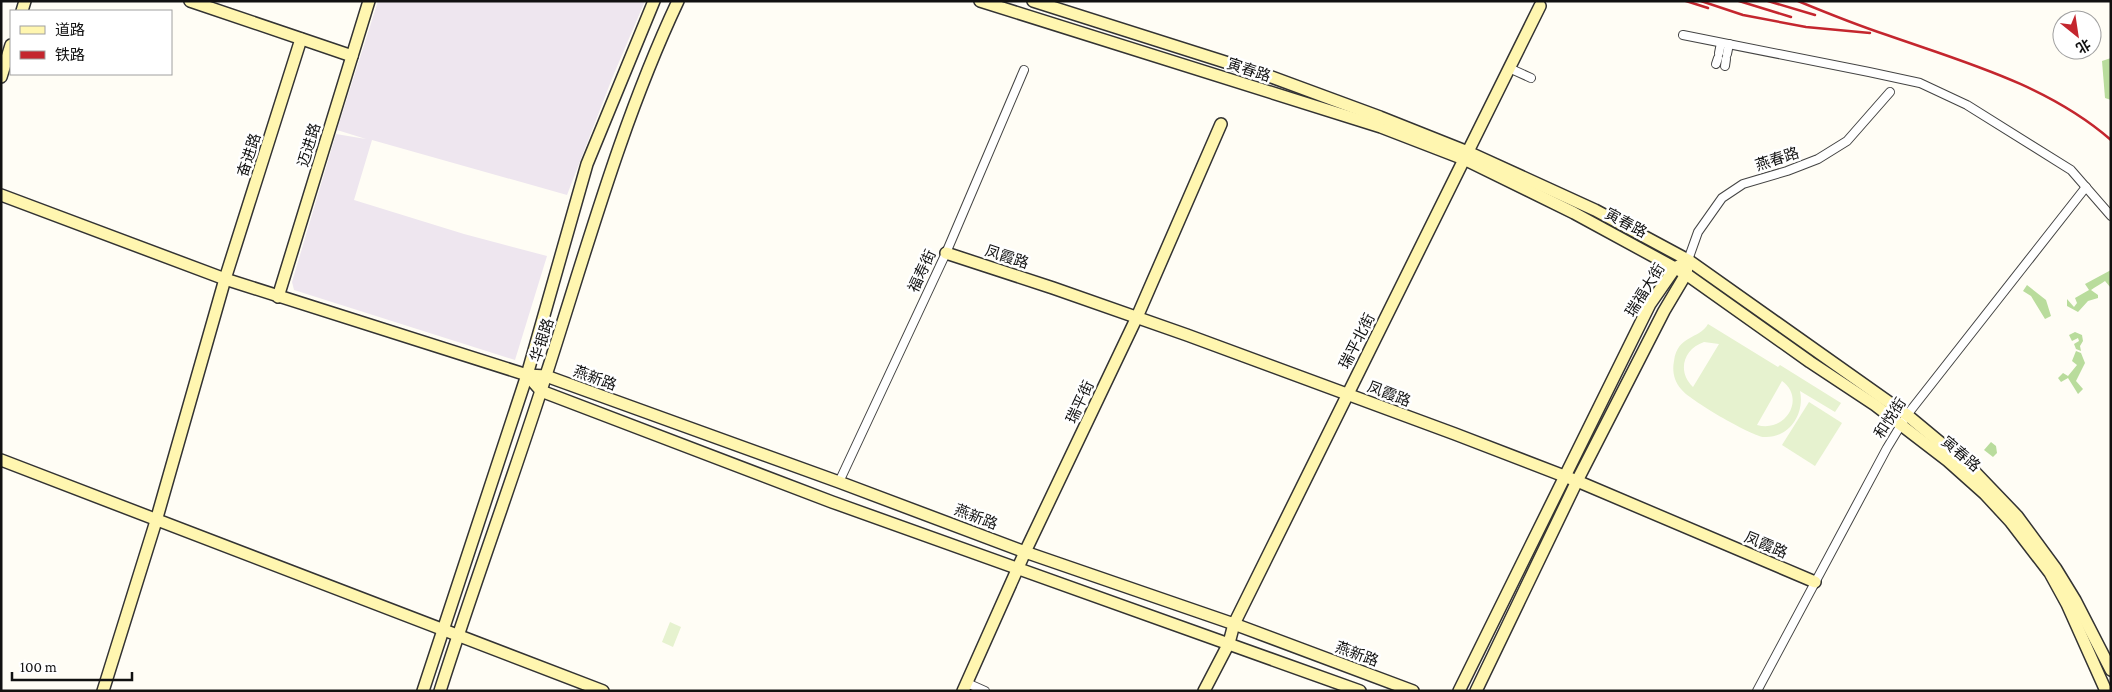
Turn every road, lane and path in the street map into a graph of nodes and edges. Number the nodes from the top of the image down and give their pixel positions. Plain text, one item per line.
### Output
1 (190, 1) edge
2 (369, 1) edge
3 (654, 1) edge
4 (678, 1) edge
5 (980, 1) edge
6 (1033, 1) edge
7 (1540, 6) dead end
8 (1683, 35) dead end
9 (301, 39) junction
10 (1725, 44) junction
11 (10, 48) edge
12 (352, 56) junction
13 (1722, 59) dead end
14 (1509, 68) junction
15 (1024, 70) dead end
16 (1, 77) edge
17 (1531, 78) dead end
18 (1890, 92) dead end
19 (1222, 124) dead end
20 (1466, 156) junction
21 (2086, 187) junction
22 (1, 196) edge
23 (2111, 216) edge
24 (946, 253) junction
25 (1688, 260) junction
26 (1675, 268) junction
27 (1686, 274) junction
28 (225, 279) junction
29 (278, 297) junction
30 (1137, 317) junction
31 (527, 375) junction
32 (546, 376) junction
33 (541, 391) junction
34 (1347, 394) junction
35 (1904, 420) junction
36 (1, 460) edge
37 (1565, 476) junction
38 (1577, 481) junction
39 (839, 482) junction
40 (156, 521) junction
41 (1025, 552) junction
42 (1018, 569) junction
43 (1815, 582) junction
44 (1234, 624) junction
45 (443, 631) junction
46 (457, 636) junction
47 (1229, 643) junction
48 (2108, 657) edge
49 (2111, 670) edge
50 (965, 687) edge
51 (103, 691) edge
52 (423, 691) edge
53 (440, 691) edge
54 (603, 691) edge
55 (984, 691) edge
56 (1204, 691) edge
57 (1360, 691) edge
58 (1414, 691) edge
59 (1459, 691) edge
60 (1476, 691) edge
61 (1757, 691) edge
62 (2106, 691) edge

1 - 9 street
2 - 12 street, 迈进路
3 - 31 street, 华银路
4 - 32 street, 华银路
5 - 20 street, 寅春路
6 - 20 street, 寅春路
7 - 14 street, 瑞平北街
8 - 10 street
9 - 12 street
9 - 28 street, 奋进路
10 - 13 street
10 - 21 street
11 - 16 street
12 - 29 street, 迈进路
14 - 17 street
14 - 20 street, 瑞平北街
15 - 24 street, 福寿街
18 - 25 street, 燕春路
19 - 30 street, 瑞平街
20 - 25 street, 寅春路
20 - 26 street, 寅春路
20 - 34 street, 瑞平北街
21 - 23 street
21 - 35 street, 和悦街
22 - 28 street, 燕新路
24 - 30 street, 凤霞路
24 - 39 street, 福寿街
25 - 26 street, 瑞福大街
25 - 27 street, 瑞福大街
25 - 35 street, 寅春路
26 - 27 street, 寅春路
26 - 37 street, 瑞福大街
27 - 35 street, 寅春路
27 - 38 street, 瑞福大街
28 - 29 street, 燕新路
28 - 40 street, 奋进路
29 - 31 street, 燕新路
30 - 34 street, 凤霞路
30 - 41 street, 瑞平街
31 - 32 street, 燕新路
31 - 33 street, 燕新路
31 - 45 street, 华银路
32 - 33 street, 华银路
32 - 39 street, 燕新路
33 - 42 street, 燕新路
33 - 46 street, 华银路
34 - 37 street, 凤霞路
34 - 44 street, 瑞平北街
35 - 43 street, 和悦街
35 - 48 street, 寅春路
35 - 62 street, 寅春路
36 - 40 street
37 - 38 street, 凤霞路
37 - 59 street, 瑞福大街
38 - 43 street, 凤霞路
38 - 60 street, 瑞福大街
39 - 41 street, 燕新路
40 - 45 street
40 - 51 street, 奋进路
41 - 42 street, 瑞平街
41 - 44 street, 燕新路
42 - 47 street, 燕新路
42 - 50 street, 瑞平街
43 - 61 street, 和悦街
44 - 47 street, 瑞平北街
44 - 58 street, 燕新路
45 - 46 street
45 - 52 street, 华银路
46 - 53 street, 华银路
46 - 54 street
47 - 56 street, 瑞平北街
47 - 57 street, 燕新路
48 - 49 street, 寅春路
50 - 55 street

